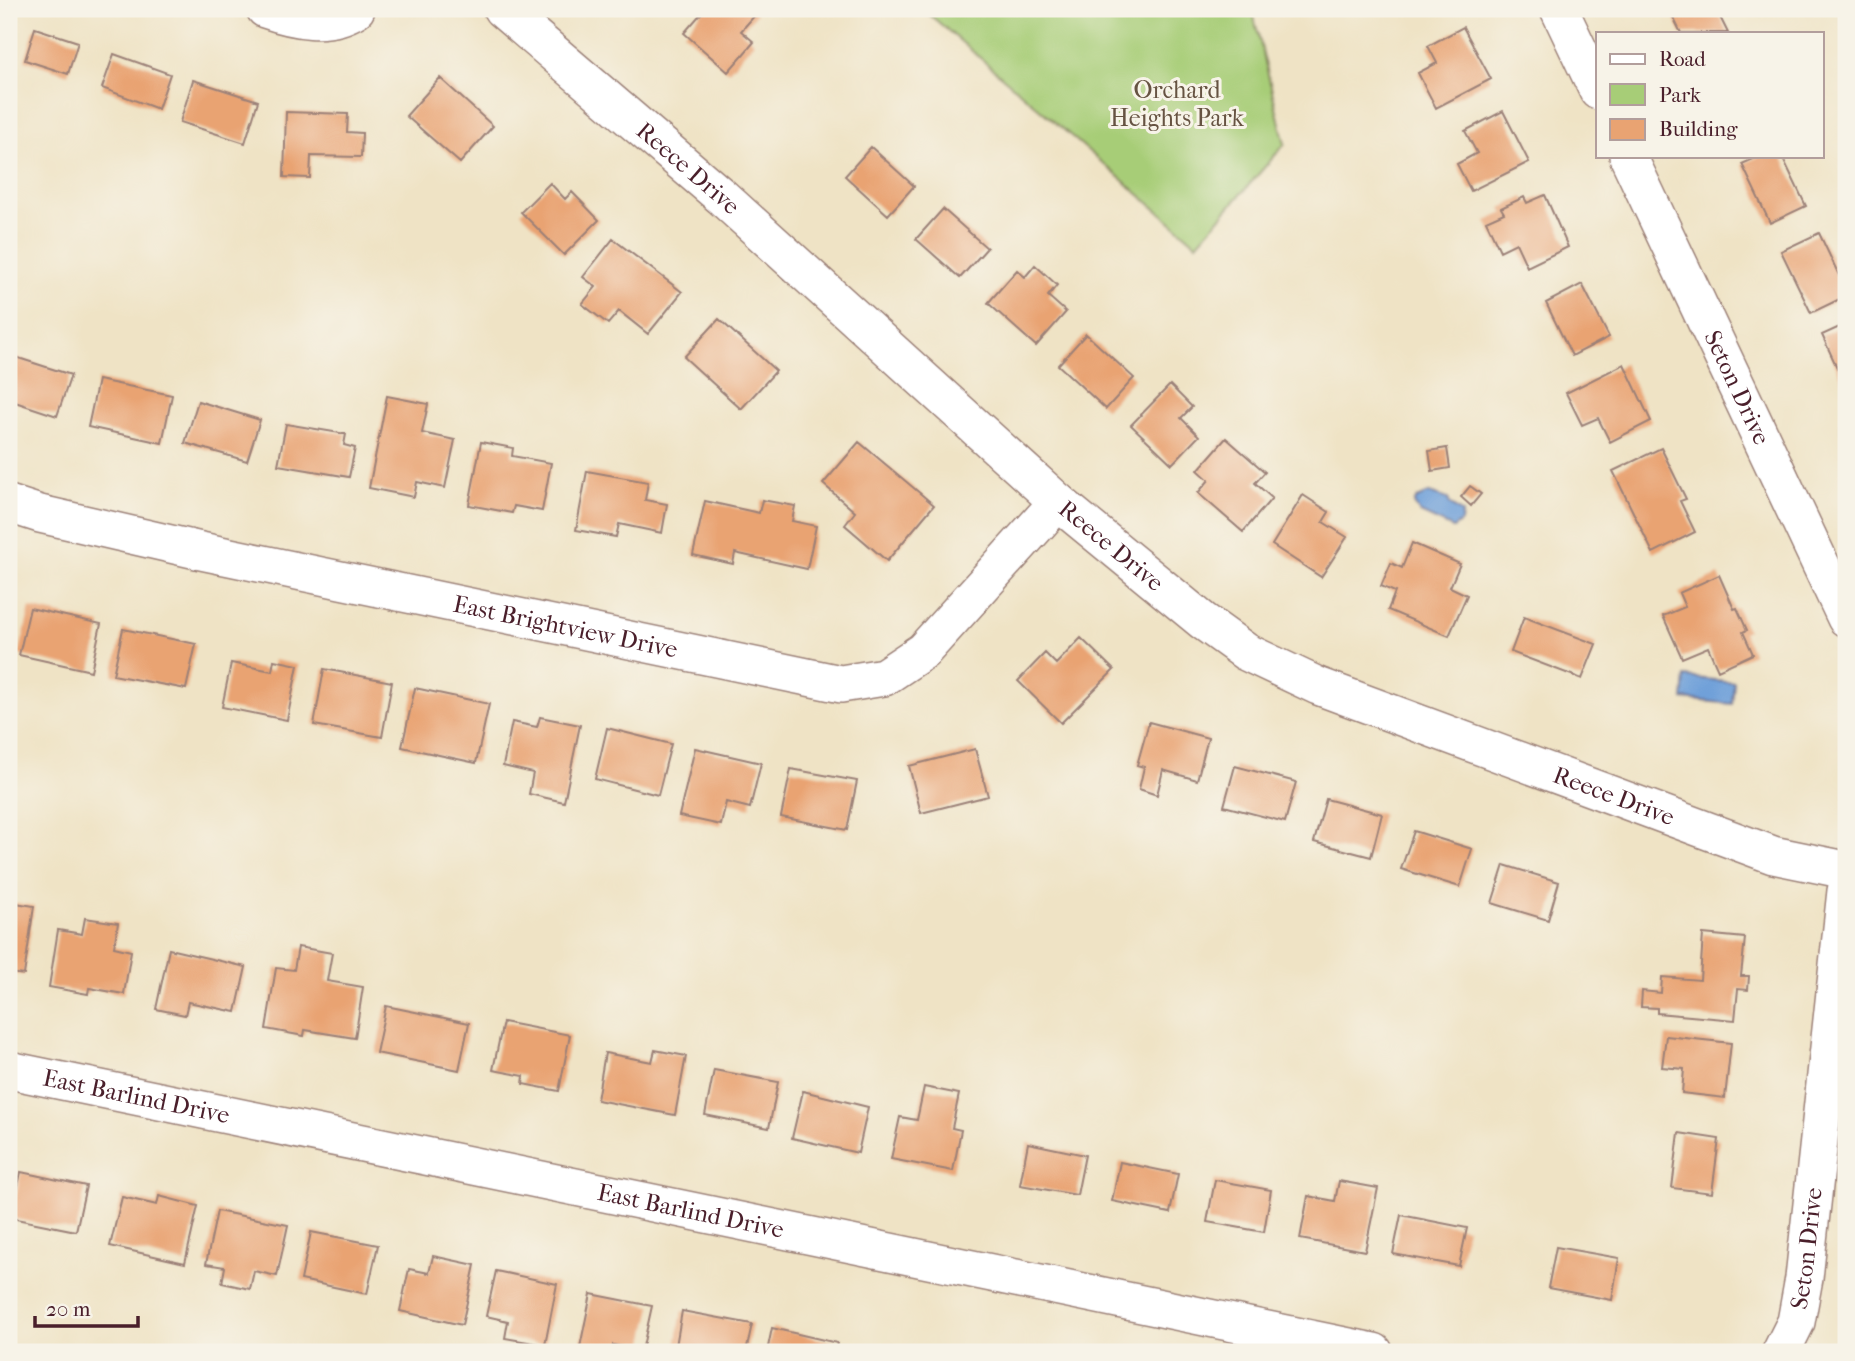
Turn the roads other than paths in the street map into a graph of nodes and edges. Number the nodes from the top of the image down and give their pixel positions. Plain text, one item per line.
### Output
1 (265, 9) edge
2 (356, 9) edge
3 (502, 9) edge
4 (1559, 9) edge
5 (1596, 88) edge
6 (1629, 158) edge
7 (1058, 502) junction
8 (9, 504) edge
9 (1846, 618) edge
10 (1846, 870) edge
11 (1846, 891) edge
12 (9, 1070) edge
13 (1374, 1352) edge
14 (1781, 1352) edge

1 - 2 street
3 - 7 street, Reece Drive
4 - 5 street
6 - 9 street, Seton Drive
7 - 8 street, East Brightview Drive
7 - 10 street, Reece Drive
11 - 14 street, Seton Drive
12 - 13 street, East Barlind Drive

